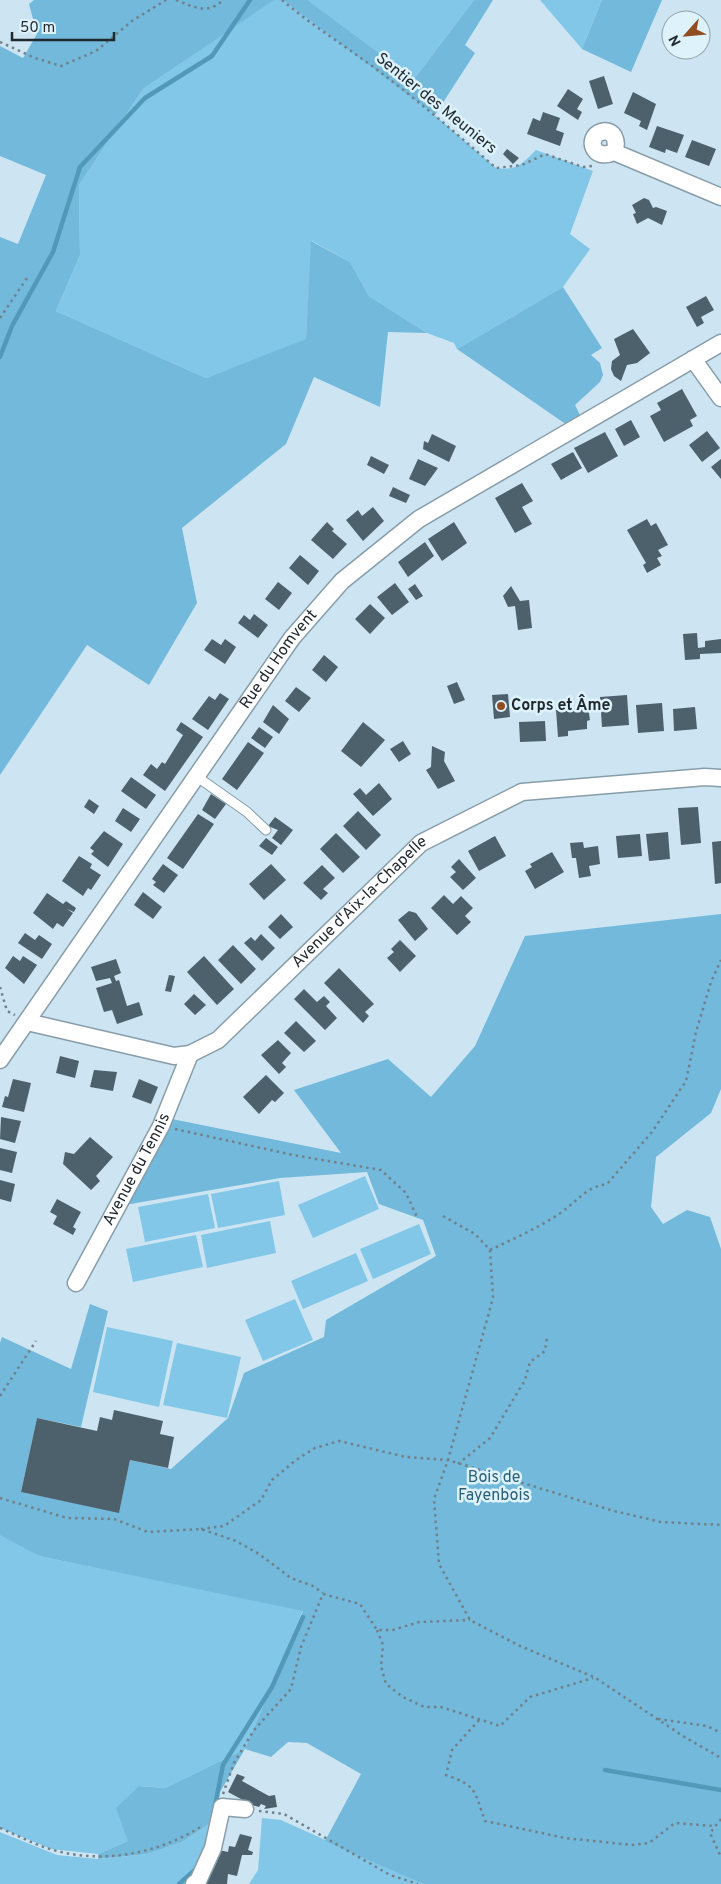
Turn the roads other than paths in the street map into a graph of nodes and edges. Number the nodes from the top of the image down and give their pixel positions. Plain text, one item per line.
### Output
1 (614, 152) dead end
2 (721, 197) edge
3 (721, 343) edge
4 (693, 359) junction
5 (721, 398) edge
6 (196, 776) junction
7 (721, 778) edge
8 (266, 830) dead end
9 (27, 1022) junction
10 (190, 1054) junction
11 (0, 1060) edge
12 (76, 1283) dead end
13 (245, 1809) road end
14 (194, 1884) edge

1 - 2 street
3 - 4 street, Rue du Homvent
4 - 5 street
4 - 6 street, Rue du Homvent
6 - 8 lane
6 - 9 street, Rue du Homvent
7 - 10 street, Avenue d'Aix-la-Chapelle
9 - 10 street, Avenue d'Aix-la-Chapelle
9 - 11 street, Rue du Homvent
10 - 12 street, Avenue du Tennis
13 - 14 street

